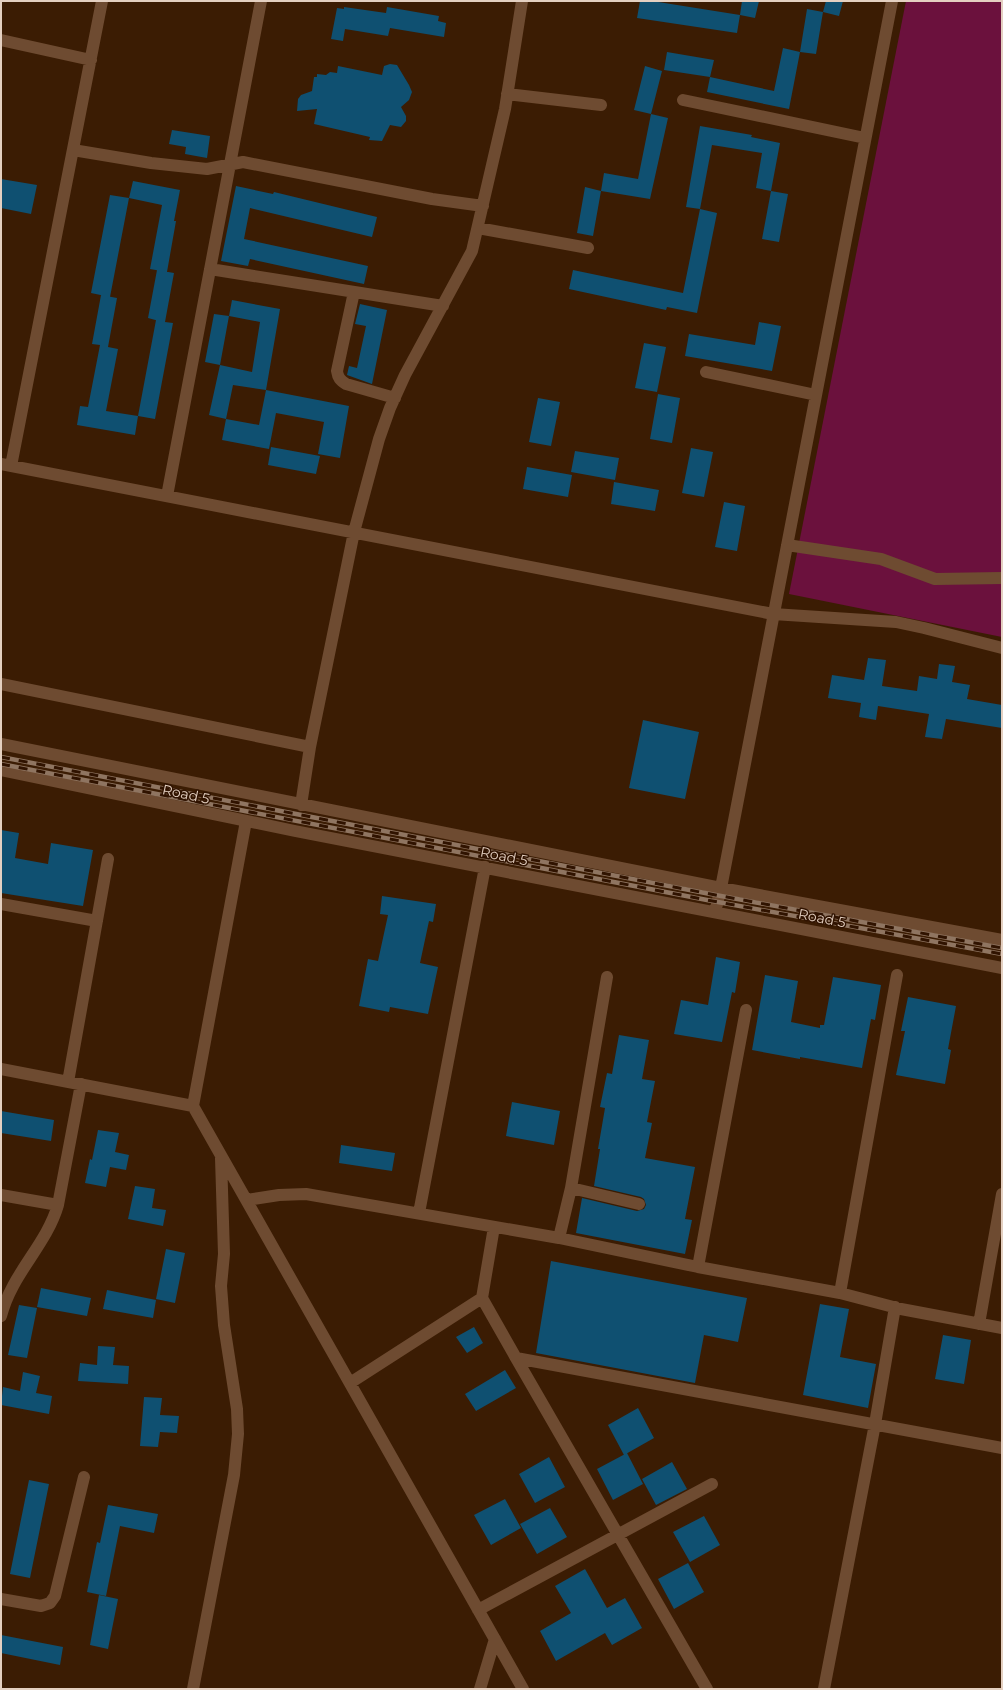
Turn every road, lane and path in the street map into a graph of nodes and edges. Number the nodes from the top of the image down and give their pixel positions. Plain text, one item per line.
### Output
1 (102, 1) edge
2 (261, 1) edge
3 (522, 1) edge
4 (892, 1) edge
5 (1, 40) edge
6 (91, 60) junction
7 (507, 94) junction
8 (683, 100) dead end
9 (601, 105) dead end
10 (865, 138) junction
11 (73, 150) junction
12 (230, 165) junction
13 (483, 206) junction
14 (478, 228) junction
15 (588, 248) dead end
16 (210, 269) junction
17 (354, 292) junction
18 (443, 306) junction
19 (706, 372) dead end
20 (816, 395) junction
21 (395, 398) junction
22 (6, 465) edge
23 (167, 496) junction
24 (354, 532) junction
25 (787, 545) junction
26 (1002, 578) edge
27 (773, 614) junction
28 (1002, 648) edge
29 (1, 684) edge
30 (1, 744) edge
31 (310, 747) junction
32 (1, 770) edge
33 (301, 805) junction
34 (246, 822) junction
35 (108, 859) dead end
36 (485, 867) junction
37 (721, 888) junction
38 (1, 904) edge
39 (715, 912) junction
40 (97, 921) junction
41 (1002, 940) edge
42 (1002, 968) edge
43 (897, 975) dead end
44 (608, 977) dead end
45 (746, 1010) dead end
46 (1, 1069) edge
47 (68, 1082) junction
48 (81, 1084) junction
49 (193, 1106) junction
50 (221, 1154) junction
51 (571, 1188) junction
52 (1, 1194) edge
53 (1002, 1194) edge
54 (247, 1200) junction
55 (639, 1204) dead end
56 (58, 1205) junction
57 (419, 1213) junction
58 (494, 1227) junction
59 (559, 1238) junction
60 (698, 1267) junction
61 (840, 1293) junction
62 (482, 1298) junction
63 (894, 1307) junction
64 (1, 1316) edge
65 (979, 1324) junction
66 (1002, 1328) edge
67 (516, 1358) junction
68 (350, 1383) junction
69 (874, 1424) junction
70 (1002, 1448) edge
71 (84, 1476) dead end
72 (712, 1484) dead end
73 (619, 1535) junction
74 (1, 1599) edge
75 (478, 1610) junction
76 (495, 1640) junction
77 (193, 1689) edge
78 (480, 1689) edge
79 (523, 1689) edge
80 (707, 1689) edge
81 (824, 1689) edge

1 - 6 street
2 - 12 street
3 - 7 street
4 - 10 street
5 - 6 street
6 - 11 street
7 - 9 street
7 - 13 street
8 - 10 street
10 - 20 street
11 - 12 street
11 - 22 street
12 - 13 street
12 - 16 street
13 - 14 street
14 - 15 street
14 - 18 street
16 - 17 street
16 - 23 street
17 - 18 street
17 - 21 street
18 - 21 street
19 - 20 street
20 - 25 street
21 - 24 street
22 - 23 street
23 - 24 street
24 - 27 street
24 - 31 street
25 - 26 street
25 - 27 street
27 - 28 street
27 - 37 street
29 - 31 street
30 - 33 street, Road 5
31 - 33 street
32 - 34 street, Road 5
33 - 37 street, Road 5
34 - 36 street, Road 5
34 - 49 street
35 - 40 street
36 - 39 street, Road 5
36 - 57 street
37 - 39 street
37 - 41 street, Road 5
38 - 40 street
39 - 42 street, Road 5
40 - 47 street
43 - 61 street
44 - 51 street
45 - 60 street
46 - 47 street
47 - 48 street
48 - 49 street
48 - 56 street
49 - 50 street
50 - 54 street
50 - 77 street
51 - 55 street
51 - 59 street
52 - 56 street
53 - 65 street
54 - 57 street
54 - 68 street
56 - 64 street
57 - 58 street
58 - 59 street
58 - 62 street
59 - 60 street
60 - 61 street
61 - 63 street
62 - 67 street
62 - 68 street
63 - 65 street
63 - 69 street
65 - 66 street
67 - 69 street
67 - 73 street
68 - 75 street
69 - 70 street
69 - 81 street
71 - 74 street
72 - 73 street
73 - 75 street
73 - 80 street
75 - 76 street
76 - 78 street
76 - 79 street

